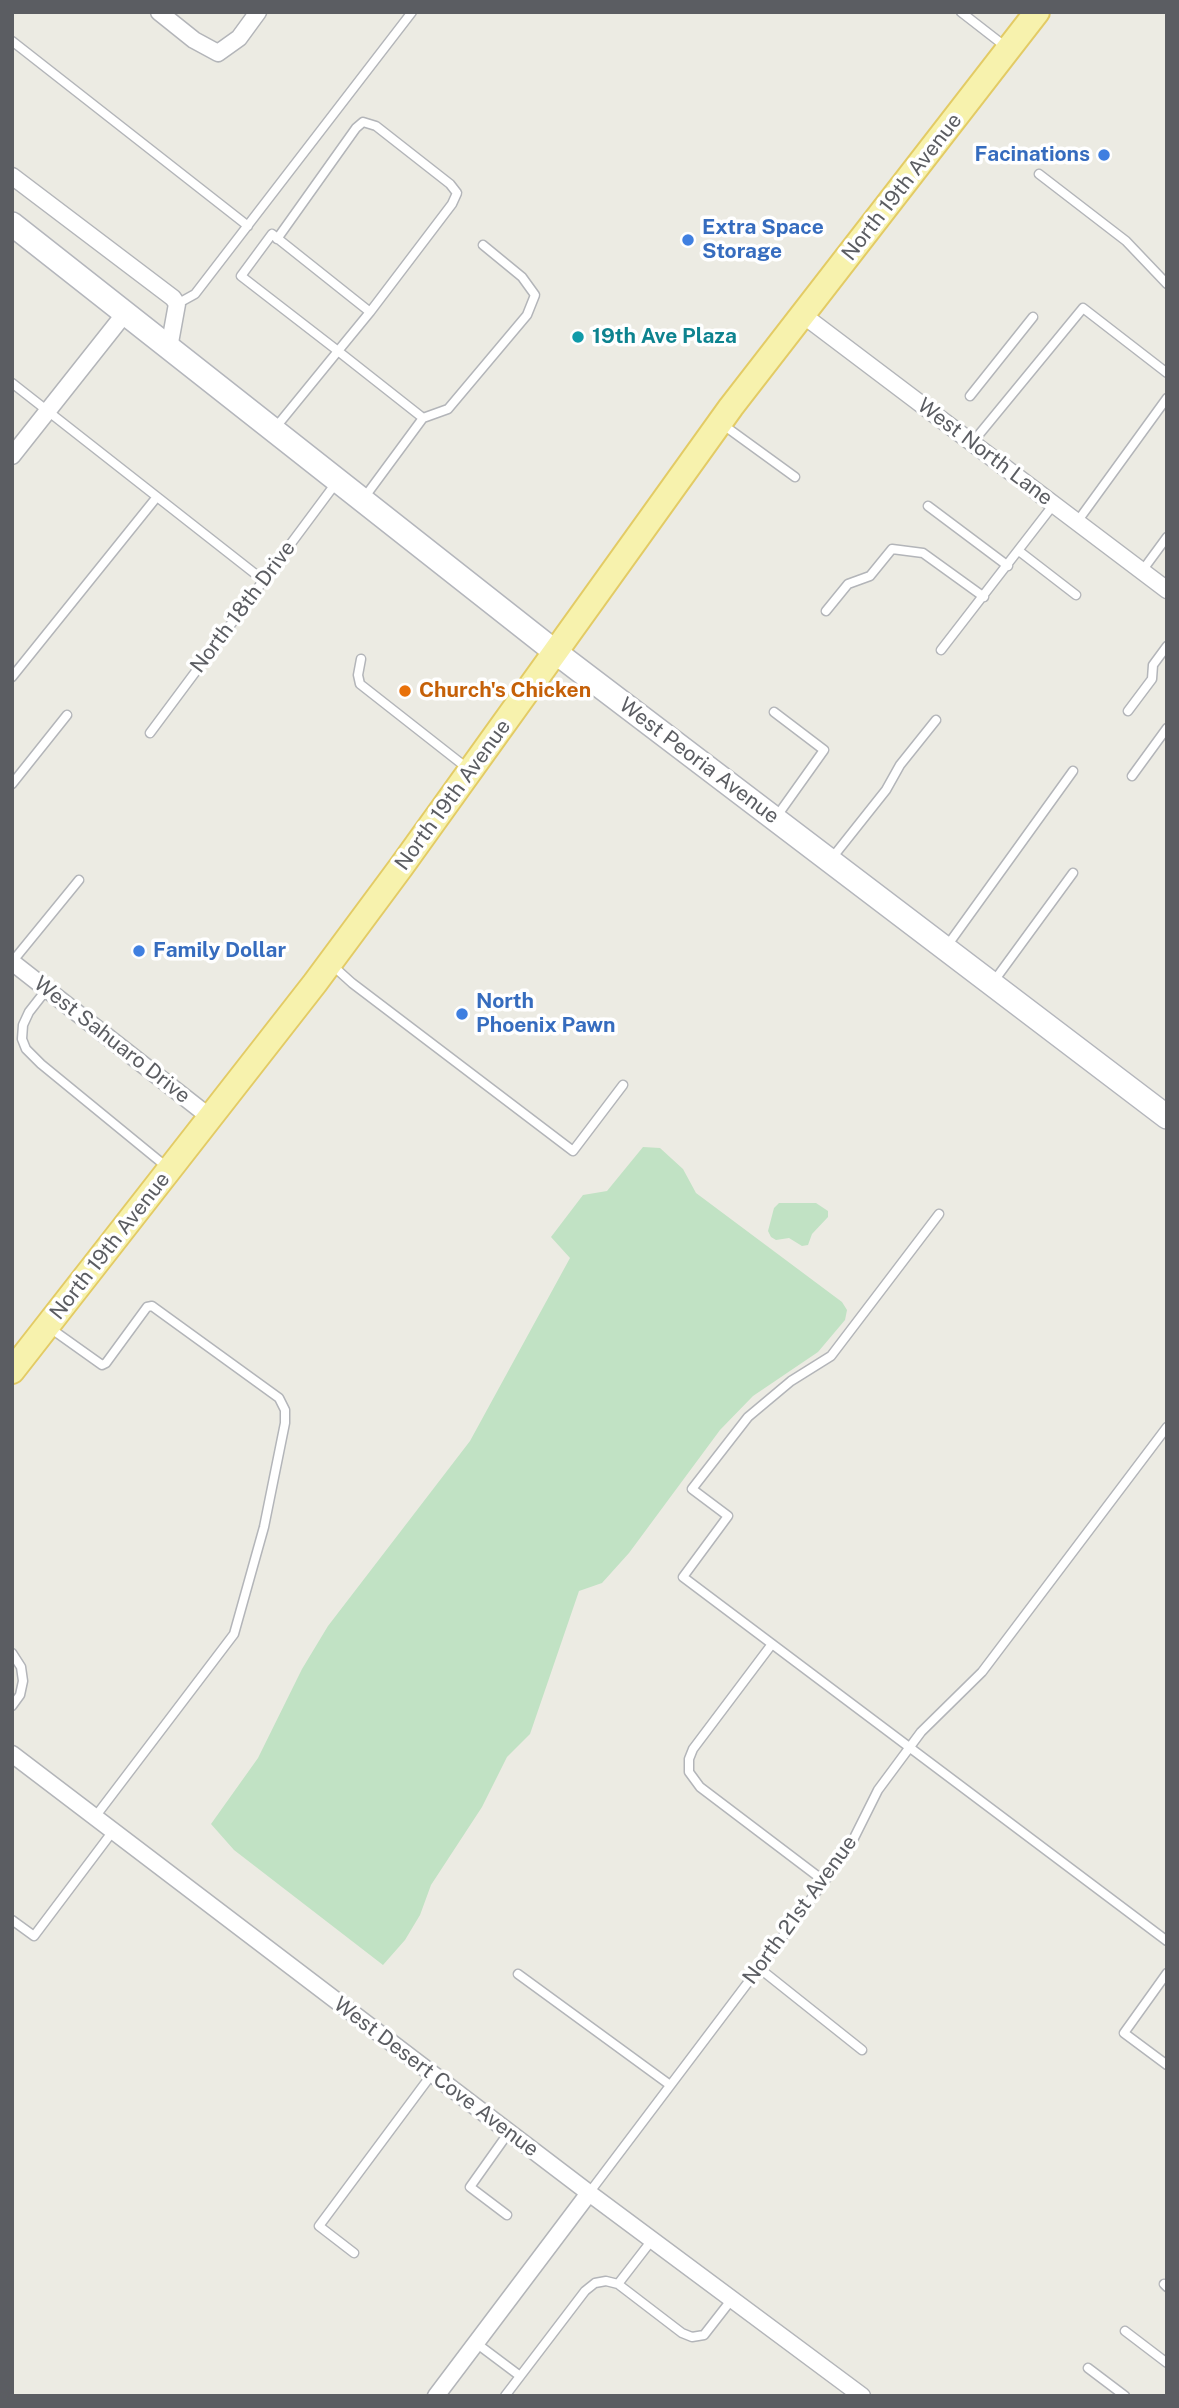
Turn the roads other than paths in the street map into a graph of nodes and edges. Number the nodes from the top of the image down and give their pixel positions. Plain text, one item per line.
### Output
1 (159, 12) edge
2 (258, 12) edge
3 (412, 12) edge
4 (961, 12) edge
5 (1037, 12) edge
6 (12, 41) edge
7 (1009, 49) junction
8 (1039, 174) dead end
9 (12, 176) edge
10 (12, 225) edge
11 (248, 226) junction
12 (277, 239) junction
13 (483, 245) dead end
14 (1166, 282) edge
15 (177, 304) junction
16 (370, 312) junction
17 (126, 313) junction
18 (803, 315) junction
19 (1032, 317) dead end
20 (169, 348) junction
21 (338, 351) junction
22 (1167, 373) edge
23 (12, 383) edge
24 (970, 396) dead end
25 (1167, 398) edge
26 (48, 411) junction
27 (423, 418) junction
28 (719, 422) junction
29 (273, 431) junction
30 (972, 443) junction
31 (12, 456) edge
32 (795, 477) dead end
33 (338, 481) junction
34 (156, 498) junction
35 (362, 500) junction
36 (1054, 504) junction
37 (928, 506) dead end
38 (1077, 522) junction
39 (1167, 537) edge
40 (1019, 551) junction
41 (1008, 566) junction
42 (1142, 571) junction
43 (262, 580) junction
44 (1167, 590) edge
45 (1076, 595) dead end
46 (984, 597) junction
47 (827, 611) dead end
48 (1167, 646) edge
49 (942, 650) dead end
50 (554, 651) junction
51 (361, 659) dead end
52 (12, 677) edge
53 (1128, 711) dead end
54 (774, 712) dead end
55 (67, 715) dead end
56 (936, 720) dead end
57 (1167, 728) edge
58 (150, 733) dead end
59 (470, 770) junction
60 (1073, 771) dead end
61 (1132, 776) dead end
62 (12, 784) edge
63 (775, 819) junction
64 (830, 861) junction
65 (1073, 873) dead end
66 (79, 880) dead end
67 (945, 948) junction
68 (12, 962) edge
69 (330, 963) junction
70 (992, 984) junction
71 (47, 989) junction
72 (623, 1085) dead end
73 (1167, 1117) edge
74 (211, 1118) junction
75 (170, 1170) junction
76 (939, 1214) dead end
77 (47, 1326) junction
78 (16, 1359) edge
79 (1167, 1427) edge
80 (772, 1644) junction
81 (12, 1653) edge
82 (12, 1706) edge
83 (909, 1748) junction
84 (12, 1754) edge
85 (95, 1817) junction
86 (113, 1831) junction
87 (824, 1881) junction
88 (12, 1920) edge
89 (1167, 1941) edge
90 (759, 1968) junction
91 (1167, 1973) edge
92 (519, 1974) dead end
93 (862, 2050) dead end
94 (1167, 2065) edge
95 (432, 2074) junction
96 (670, 2085) junction
97 (509, 2132) junction
98 (589, 2193) junction
99 (507, 2215) dead end
100 (652, 2240) junction
101 (354, 2253) dead end
102 (618, 2284) junction
103 (732, 2299) junction
104 (1125, 2331) dead end
105 (476, 2343) junction
106 (1167, 2362) edge
107 (1088, 2368) dead end
108 (520, 2376) junction
109 (436, 2396) edge
110 (505, 2396) edge
111 (862, 2396) edge
112 (1125, 2396) edge

1 - 2 street
3 - 11 lane
4 - 7 lane
5 - 7 main road, North 19th Avenue
6 - 11 lane
7 - 18 main road, North 19th Avenue
8 - 14 lane
9 - 15 street
10 - 17 main road, West Peoria Avenue
11 - 15 lane
12 - 16 lane
12 - 16 lane
12 - 21 lane
13 - 27 lane
15 - 20 street
16 - 21 lane
17 - 20 main road, West Peoria Avenue
17 - 26 street
18 - 28 main road, North 19th Avenue
18 - 30 street, West North Lane
19 - 24 lane
20 - 29 main road, West Peoria Avenue
21 - 27 lane
21 - 29 lane
22 - 30 lane
23 - 26 lane
25 - 38 lane
26 - 31 street
26 - 34 lane
27 - 35 lane
28 - 32 lane
28 - 50 main road, North 19th Avenue
29 - 33 main road, West Peoria Avenue
30 - 36 street, West North Lane
33 - 35 main road, West Peoria Avenue
33 - 43 lane, North 18th Drive
34 - 43 lane
34 - 52 lane
35 - 50 main road, West Peoria Avenue
36 - 38 street, West North Lane
36 - 40 lane
37 - 41 lane
38 - 42 street, West North Lane
39 - 42 lane
40 - 41 lane
40 - 45 lane
41 - 46 lane
42 - 44 street, West North Lane
43 - 58 lane, North 18th Drive
46 - 47 lane
46 - 49 lane
48 - 53 lane
50 - 59 main road, North 19th Avenue
50 - 63 main road, West Peoria Avenue
51 - 59 lane
54 - 63 lane
55 - 62 lane
56 - 64 lane
57 - 61 lane
59 - 69 main road, North 19th Avenue
60 - 67 lane
63 - 64 main road, West Peoria Avenue
64 - 67 main road, West Peoria Avenue
65 - 70 lane
66 - 68 lane
67 - 70 main road, West Peoria Avenue
68 - 71 street, West Sahuaro Drive
69 - 72 lane
69 - 74 main road, North 19th Avenue
70 - 73 main road, West Peoria Avenue
71 - 74 street, West Sahuaro Drive
71 - 75 lane
74 - 75 main road, North 19th Avenue
75 - 77 main road, North 19th Avenue
76 - 80 lane
77 - 78 main road, North 19th Avenue
77 - 85 lane
79 - 83 lane, North 21st Avenue
80 - 83 lane
80 - 87 lane
81 - 82 lane
83 - 87 lane, North 21st Avenue
83 - 89 lane
84 - 85 street, West Desert Cove Avenue
85 - 86 street, West Desert Cove Avenue
86 - 88 lane
86 - 95 street, West Desert Cove Avenue
87 - 90 lane, North 21st Avenue
90 - 93 lane
90 - 96 lane, North 21st Avenue
91 - 94 lane
92 - 96 lane
95 - 97 street, West Desert Cove Avenue
95 - 101 lane
96 - 98 lane, North 21st Avenue
97 - 98 street, West Desert Cove Avenue
97 - 99 lane
98 - 100 street, West Desert Cove Avenue
98 - 105 street, North 21st Avenue
100 - 102 lane
100 - 103 street, West Desert Cove Avenue
102 - 103 lane
102 - 108 lane
103 - 111 street, West Desert Cove Avenue
104 - 106 lane
105 - 108 lane
105 - 109 street, North 21st Avenue
107 - 112 lane
108 - 110 lane

